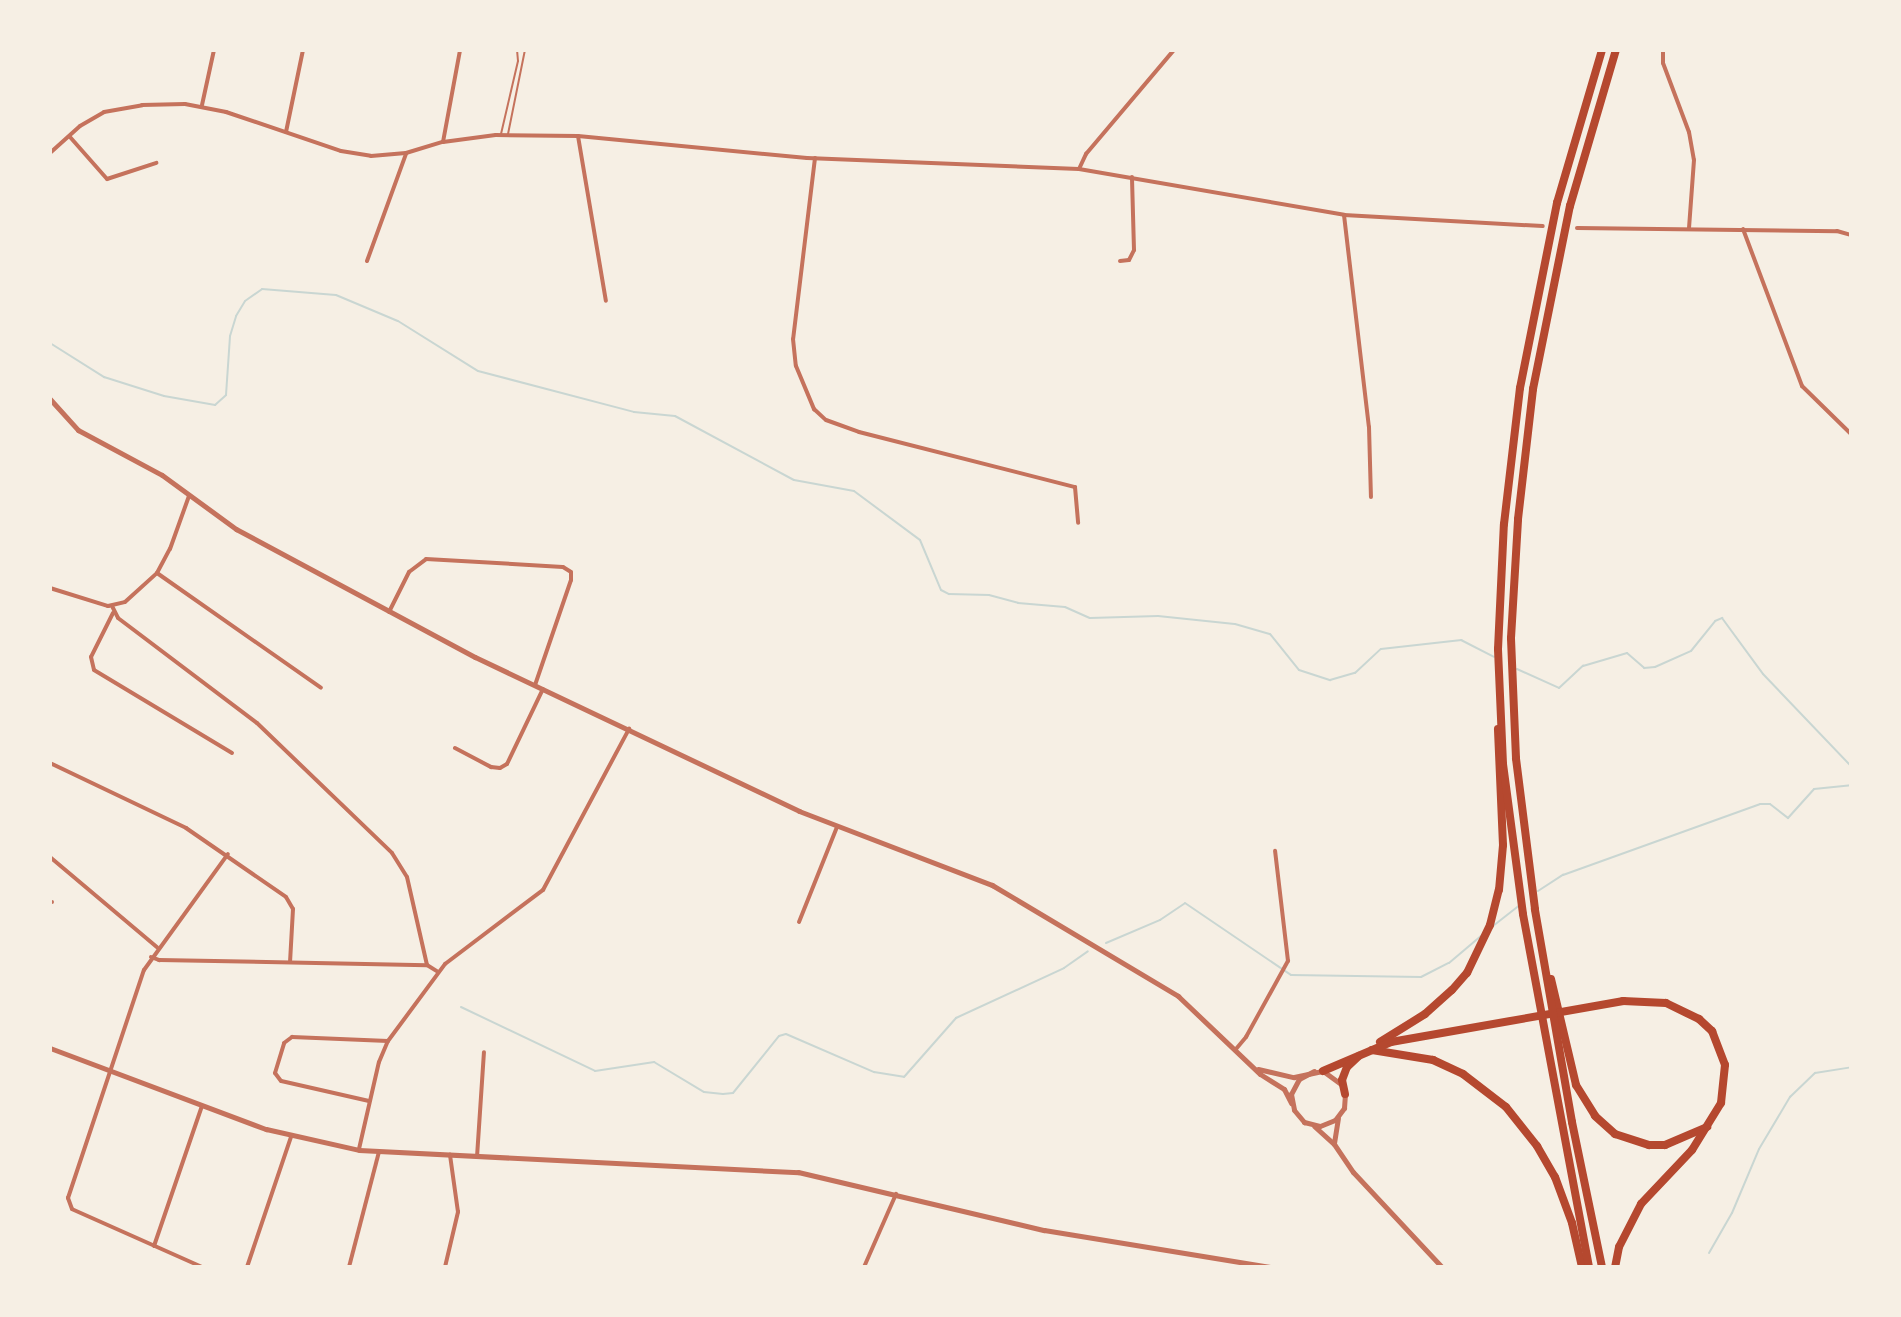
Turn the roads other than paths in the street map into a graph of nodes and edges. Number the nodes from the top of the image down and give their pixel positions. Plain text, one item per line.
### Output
1 (214, 50) edge
2 (303, 50) edge
3 (460, 50) edge
4 (517, 50) edge
5 (525, 50) edge
6 (1174, 50) edge
7 (1602, 50) edge
8 (1616, 50) edge
9 (1663, 50) edge
10 (202, 105) junction
11 (286, 132) junction
12 (500, 135) junction
13 (508, 135) junction
14 (578, 136) junction
15 (70, 137) junction
16 (443, 142) junction
17 (50, 153) edge
18 (406, 153) junction
19 (815, 158) junction
20 (156, 163) dead end
21 (1079, 169) junction
22 (1132, 177) junction
23 (1344, 215) junction
24 (1543, 226) dead end
25 (1577, 228) dead end
26 (1689, 228) junction
27 (1743, 229) junction
28 (1851, 235) edge
29 (367, 261) dead end
30 (1120, 261) dead end
31 (606, 301) dead end
32 (50, 399) edge
33 (1851, 434) edge
34 (189, 496) junction
35 (1371, 497) dead end
36 (1078, 523) dead end
37 (157, 573) junction
38 (50, 588) edge
39 (112, 606) junction
40 (389, 612) junction
41 (113, 613) junction
42 (535, 685) junction
43 (321, 688) dead end
44 (543, 688) junction
45 (1500, 705) junction
46 (629, 729) junction
47 (455, 748) dead end
48 (232, 753) dead end
49 (50, 763) edge
50 (837, 827) junction
51 (1275, 851) dead end
52 (228, 854) junction
53 (50, 857) edge
54 (799, 922) dead end
55 (157, 947) junction
56 (151, 957) junction
57 (290, 962) junction
58 (427, 965) junction
59 (438, 972) junction
60 (1559, 1032) junction
61 (388, 1041) junction
62 (50, 1048) edge
63 (1236, 1049) junction
64 (1367, 1050) junction
65 (484, 1052) dead end
66 (1253, 1067) junction
67 (111, 1071) junction
68 (1318, 1071) junction
69 (1345, 1094) junction
70 (370, 1101) junction
71 (1291, 1103) junction
72 (202, 1106) junction
73 (1340, 1114) junction
74 (1312, 1125) junction
75 (1708, 1126) junction
76 (291, 1137) junction
77 (1334, 1144) junction
78 (359, 1150) junction
79 (379, 1152) junction
80 (450, 1155) junction
81 (477, 1157) junction
82 (896, 1194) junction
83 (154, 1246) junction
84 (1439, 1265) edge
85 (202, 1267) edge
86 (247, 1267) edge
87 (349, 1267) edge
88 (445, 1267) edge
89 (864, 1267) edge
90 (1270, 1267) edge
91 (1582, 1267) edge
92 (1589, 1267) edge
93 (1602, 1267) edge
94 (1615, 1267) edge

1 - 10 street
2 - 11 street
3 - 16 street
4 - 12 lane
5 - 13 lane
6 - 21 street
7 - 45 highway
8 - 60 highway
9 - 26 street
10 - 11 street
10 - 15 street
11 - 18 street
12 - 13 street
12 - 16 street
13 - 14 street
14 - 19 street
14 - 31 street
15 - 17 street
15 - 20 street
16 - 18 street
18 - 29 street
19 - 21 street
19 - 36 street
21 - 22 street
22 - 23 street
22 - 30 street
23 - 24 street
23 - 35 street
25 - 26 street
26 - 27 street
27 - 28 street
27 - 33 street
32 - 34 street
34 - 37 street
34 - 40 street
37 - 39 street
37 - 43 street
38 - 39 street
39 - 41 street
40 - 42 street
40 - 42 street
41 - 48 street
41 - 58 street
42 - 44 street
44 - 46 street
44 - 47 street
45 - 64 highway
45 - 92 highway
46 - 50 street
46 - 59 street
49 - 52 street
50 - 54 street
50 - 63 street
51 - 63 street
52 - 55 street
52 - 57 street
53 - 55 street
55 - 56 street
56 - 57 street
56 - 67 street
57 - 58 street
58 - 59 street
59 - 61 street
60 - 75 highway
60 - 93 highway
61 - 70 street
61 - 70 street
62 - 67 street
63 - 66 street
64 - 68 highway
64 - 69 highway
64 - 75 highway
64 - 91 highway
65 - 81 street
66 - 68 street
66 - 71 street
67 - 72 street
67 - 83 street
68 - 69 street
68 - 71 street
69 - 73 street
70 - 78 street
71 - 74 street
72 - 76 street
72 - 83 street
73 - 74 street
73 - 77 street
74 - 77 street
75 - 94 highway
76 - 78 street
76 - 86 street
77 - 84 street
78 - 79 street
79 - 80 street
79 - 87 street
80 - 81 street
80 - 88 street
81 - 82 street
82 - 89 street
82 - 90 street
83 - 85 street

